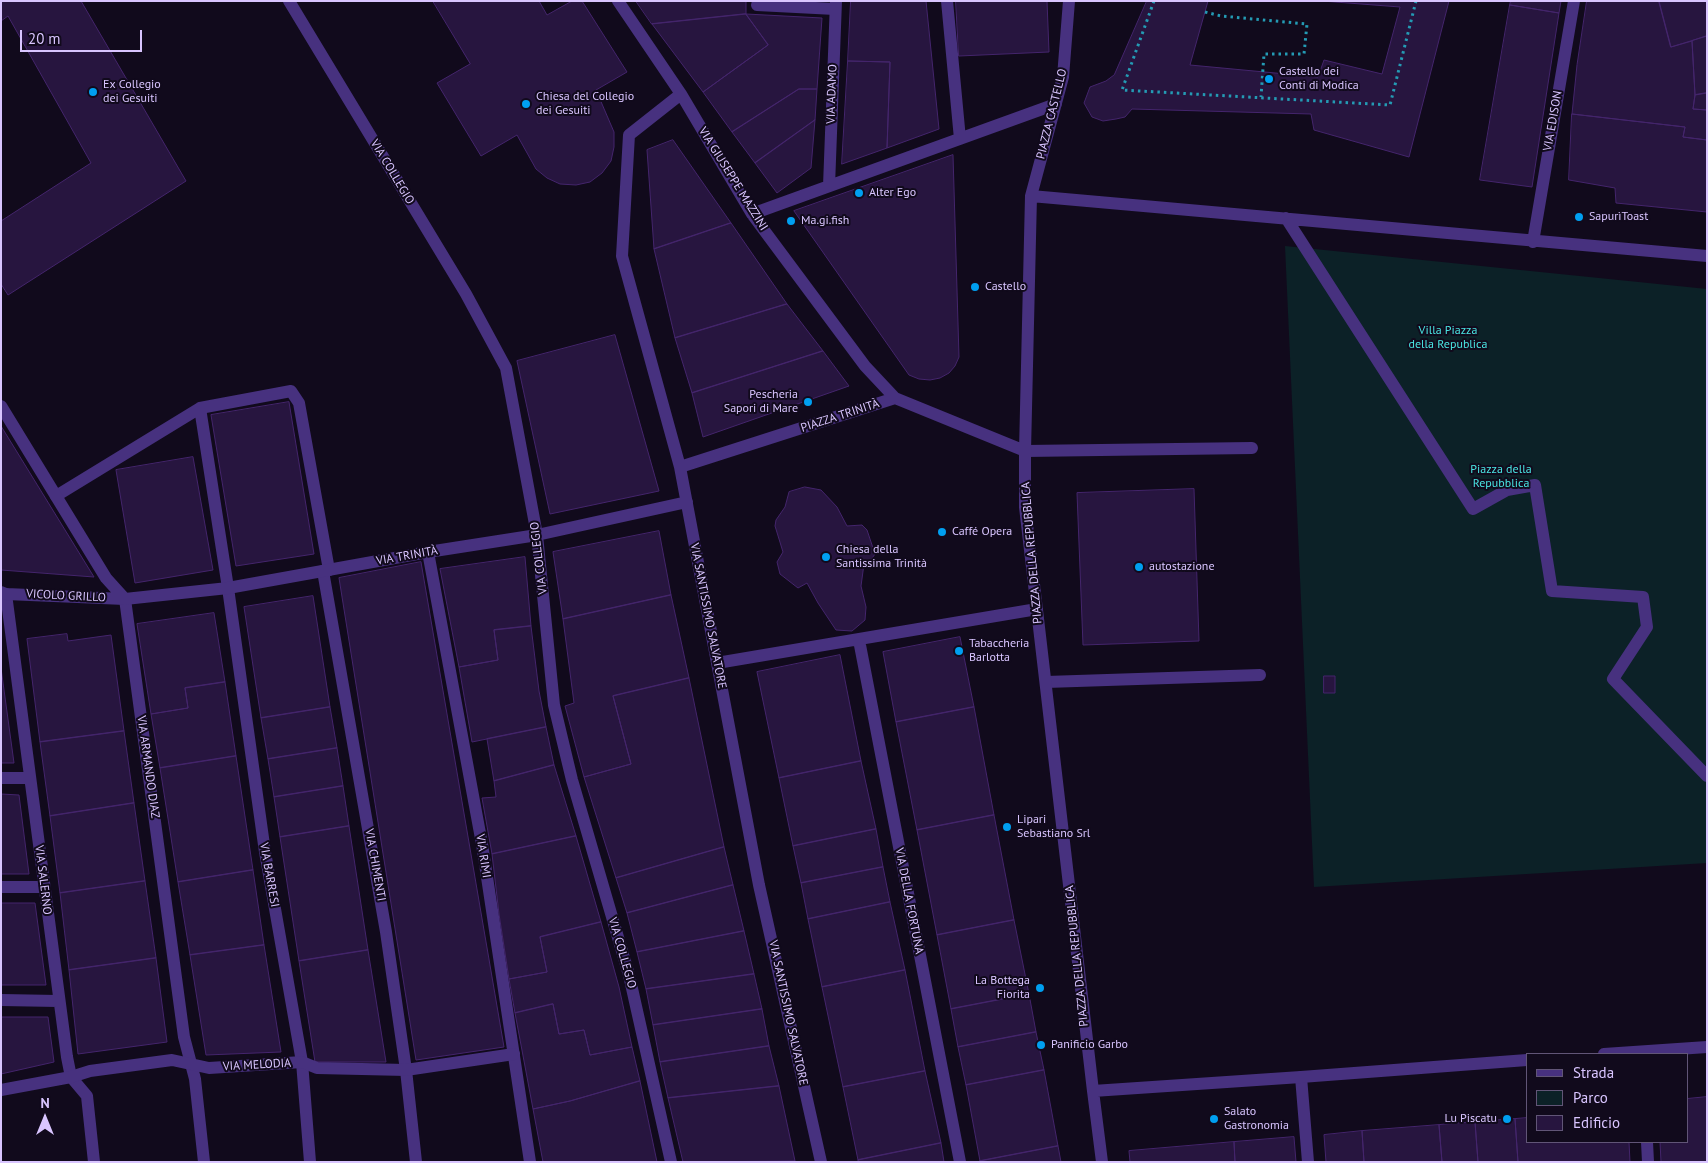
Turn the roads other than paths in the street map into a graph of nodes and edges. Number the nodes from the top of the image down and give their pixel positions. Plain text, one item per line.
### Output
1 (289, 1) edge
2 (618, 1) edge
3 (947, 1) edge
4 (1070, 1) edge
5 (1574, 1) edge
6 (757, 5) dead end
7 (836, 5) edge
8 (681, 94) junction
9 (1056, 104) junction
10 (960, 139) junction
11 (829, 186) junction
12 (1031, 196) junction
13 (752, 214) junction
14 (1286, 218) junction
15 (1533, 242) junction
16 (1707, 256) edge
17 (895, 398) junction
18 (1, 406) edge
19 (200, 408) junction
20 (1252, 448) dead end
21 (1025, 451) junction
22 (680, 467) junction
23 (56, 496) junction
24 (687, 502) junction
25 (537, 535) junction
26 (428, 552) junction
27 (326, 570) junction
28 (228, 588) junction
29 (4, 593) edge
30 (125, 599) junction
31 (1037, 609) junction
32 (859, 640) junction
33 (717, 663) junction
34 (1260, 676) dead end
35 (1046, 682) junction
36 (1707, 776) edge
37 (1, 778) edge
38 (30, 778) junction
39 (1, 887) edge
40 (44, 887) junction
41 (1, 1000) edge
42 (58, 1001) junction
43 (1707, 1047) edge
44 (1640, 1053) edge
45 (514, 1054) junction
46 (1526, 1060) edge
47 (302, 1062) junction
48 (190, 1063) junction
49 (406, 1070) junction
50 (71, 1077) junction
51 (1301, 1077) junction
52 (1, 1090) edge
53 (1093, 1091) junction
54 (1646, 1143) edge
55 (94, 1162) edge
56 (204, 1162) edge
57 (310, 1162) edge
58 (416, 1162) edge
59 (530, 1162) edge
60 (671, 1162) edge
61 (820, 1162) edge
62 (960, 1162) edge
63 (1102, 1162) edge
64 (1308, 1162) edge
65 (1648, 1162) edge

1 - 25 street, VIA COLLEGIO
2 - 8 street, VIA GIUSEPPE MAZZINI
3 - 10 street
4 - 9 street, PIAZZA CASTELLO
5 - 15 street, VIA EDISON
6 - 7 street
7 - 11 street, VIA ADAMO
8 - 13 street, VIA GIUSEPPE MAZZINI
8 - 22 street, VIA SANTISSIMO SALVATORE
9 - 10 street
9 - 12 street, PIAZZA CASTELLO
10 - 11 street
11 - 13 street
12 - 14 street
12 - 21 street, PIAZZA DELLA REPUBBLICA
13 - 17 street, VIA GIUSEPPE MAZZINI
14 - 15 street
14 - 36 street
15 - 16 street
17 - 21 street, PIAZZA TRINITÀ
17 - 22 street, PIAZZA TRINITÀ
18 - 23 street
19 - 23 street
19 - 27 street, VIA CHIMENTI
19 - 28 street, VIA BARRESI
20 - 21 street
21 - 31 street, PIAZZA DELLA REPUBBLICA
22 - 24 street, VIA SANTISSIMO SALVATORE
23 - 30 street
24 - 25 street, VIA TRINITÀ
24 - 33 street, VIA SANTISSIMO SALVATORE
25 - 26 street, VIA TRINITÀ
25 - 60 street, VIA COLLEGIO
26 - 27 street, VIA TRINITÀ
26 - 45 street, VIA RIMI
27 - 28 street, VIA TRINITÀ
27 - 49 street, VIA CHIMENTI
28 - 30 street, VIA TRINITÀ
28 - 47 street, VIA BARRESI
29 - 30 street, VICOLO GRILLO
29 - 38 street, VIA SALERNO
30 - 48 street, VIA ARMANDO DIAZ
31 - 32 street
31 - 35 street, PIAZZA DELLA REPUBBLICA
32 - 33 street
32 - 62 street, VIA DELLA FORTUNA
33 - 61 street, VIA SANTISSIMO SALVATORE
34 - 35 street
35 - 53 street, PIAZZA DELLA REPUBBLICA
37 - 38 street
38 - 40 street, VIA SALERNO
39 - 40 street
40 - 42 street, VIA SALERNO
41 - 42 street
42 - 50 street, VIA SALERNO
43 - 44 street
45 - 49 street, VIA MELODIA
45 - 59 street, VIA RIMI
46 - 51 street
47 - 48 street, VIA MELODIA
47 - 49 street, VIA MELODIA
47 - 57 street, VIA BARRESI
48 - 50 street, VIA MELODIA
48 - 56 street, VIA ARMANDO DIAZ
49 - 58 street, VIA CHIMENTI
50 - 52 street, VIA MELODIA
50 - 55 street, VIA SALERNO
51 - 53 street
51 - 64 street
53 - 63 street, PIAZZA DELLA REPUBBLICA
54 - 65 street

